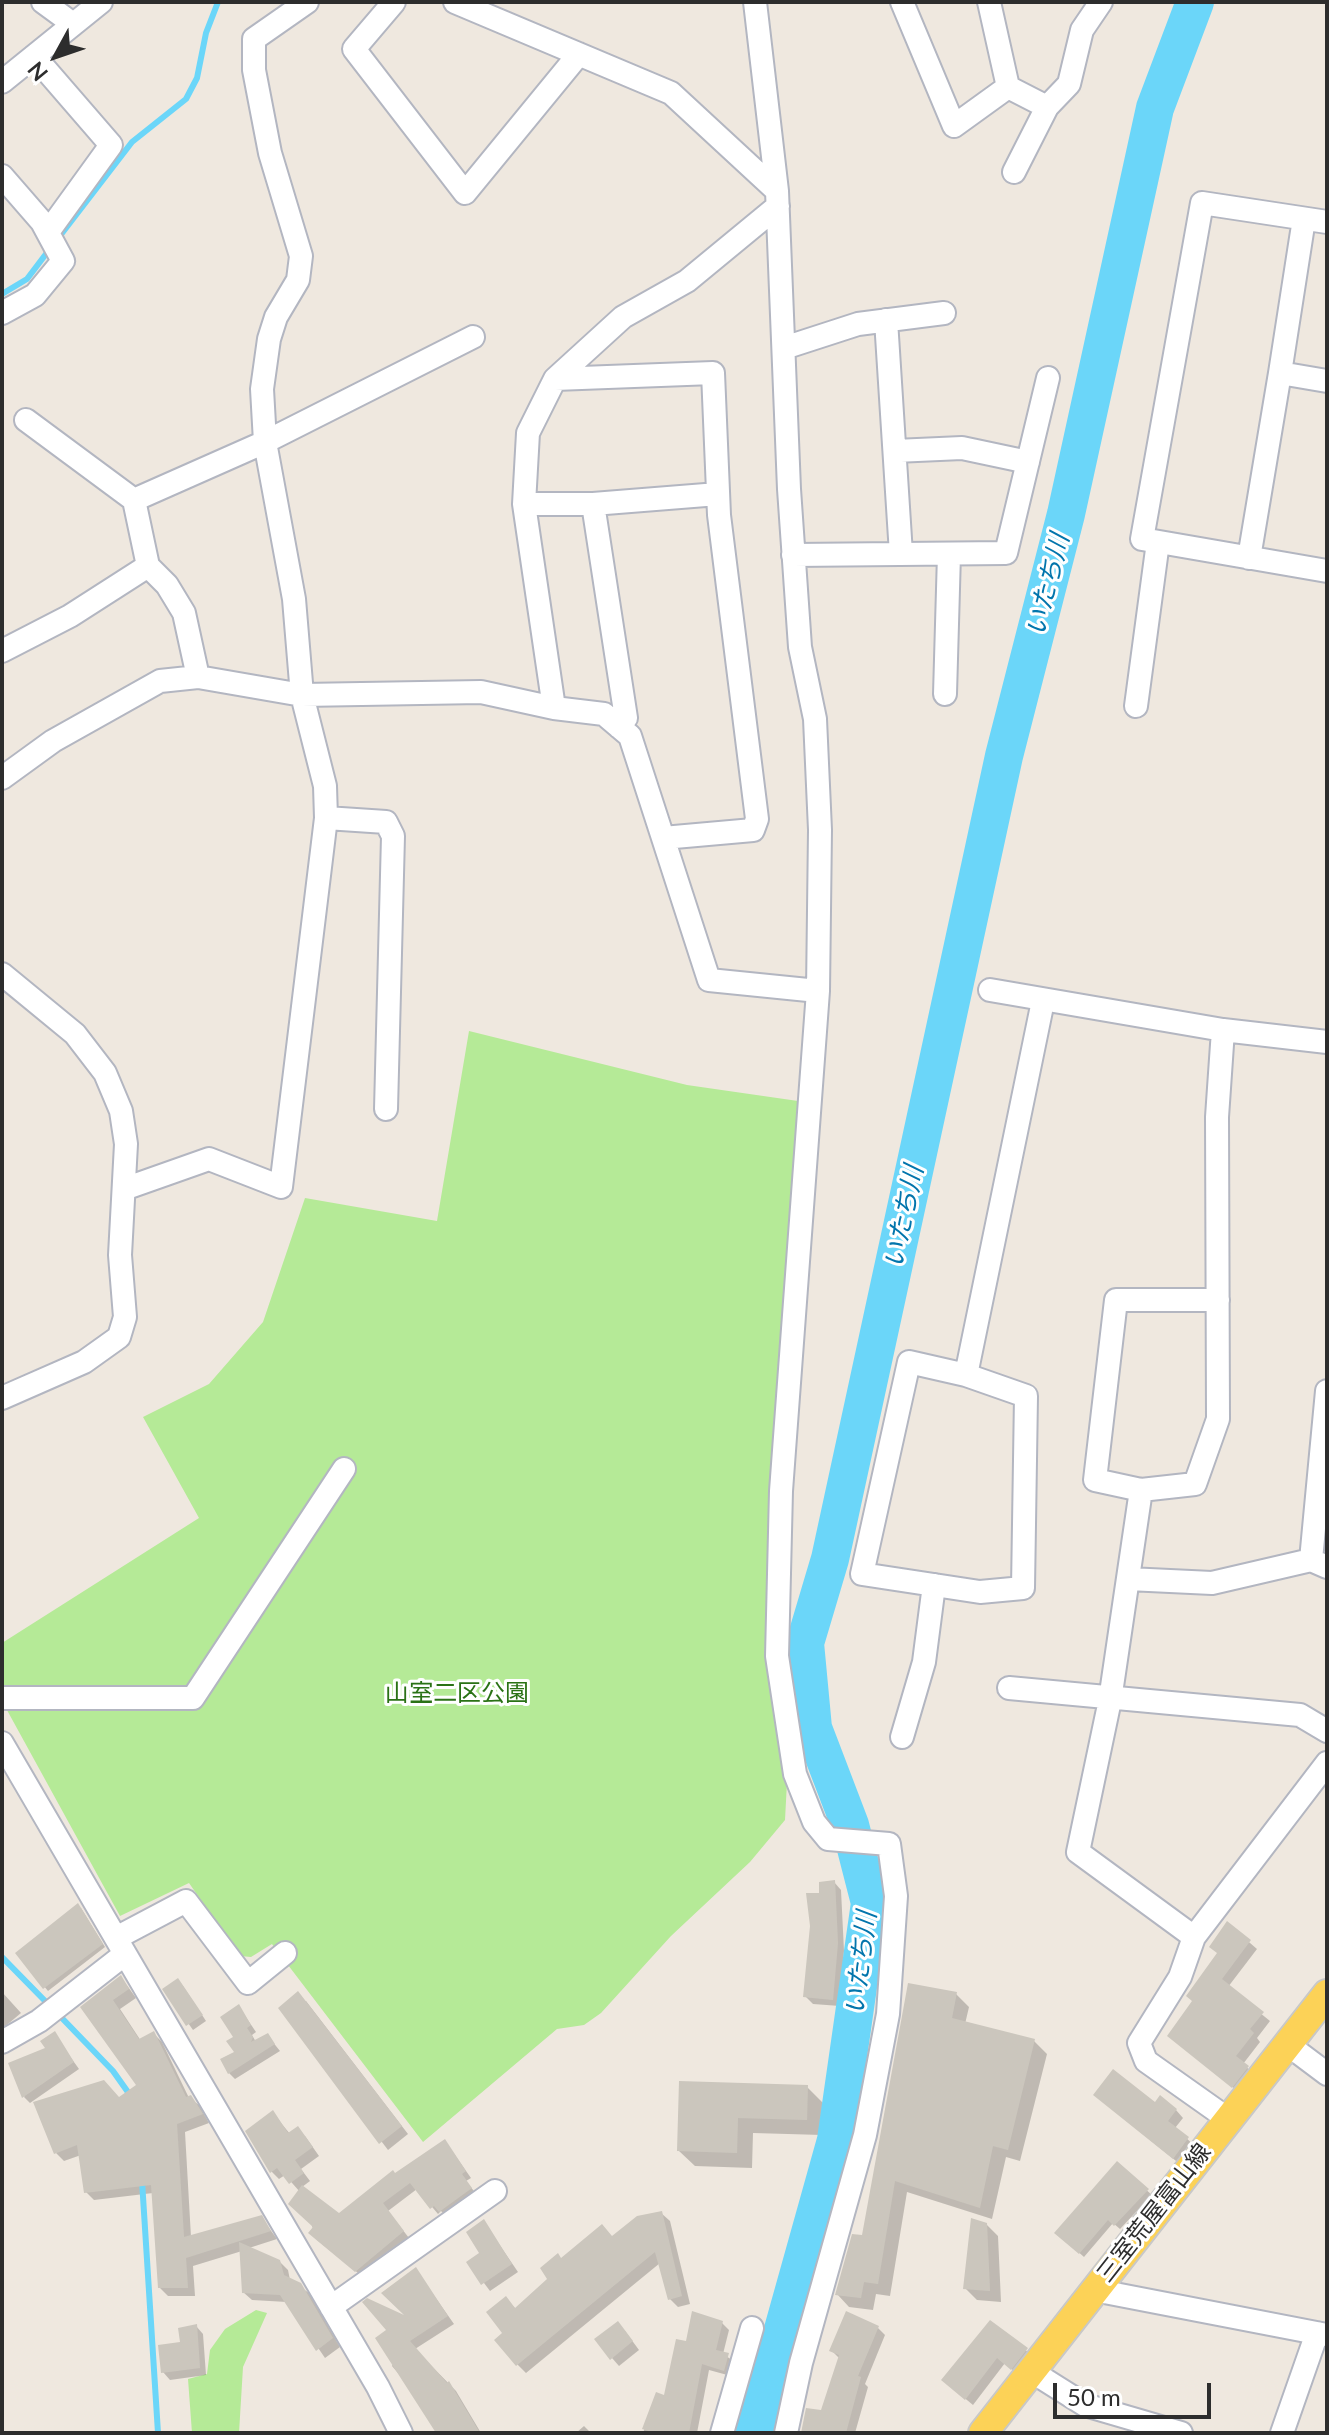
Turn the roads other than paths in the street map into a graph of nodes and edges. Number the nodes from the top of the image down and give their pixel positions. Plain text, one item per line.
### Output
1 (43, 2) edge
2 (101, 2) edge
3 (307, 2) edge
4 (394, 2) edge
5 (455, 2) edge
6 (755, 2) edge
7 (902, 2) edge
8 (989, 2) edge
9 (1101, 2) edge
10 (73, 24) junction
11 (579, 54) junction
12 (34, 56) junction
13 (2, 82) edge
14 (1008, 87) junction
15 (1047, 107) junction
16 (1014, 172) dead end
17 (2, 176) edge
18 (777, 198) junction
19 (1304, 219) junction
20 (1327, 222) edge
21 (48, 232) junction
22 (2, 313) edge
23 (944, 313) dead end
24 (886, 320) junction
25 (473, 337) dead end
26 (784, 348) junction
27 (1280, 373) junction
28 (1048, 378) dead end
29 (555, 379) junction
30 (1327, 381) edge
31 (26, 420) dead end
32 (265, 442) junction
33 (895, 451) junction
34 (1028, 462) junction
35 (718, 494) junction
36 (134, 500) junction
37 (524, 504) junction
38 (593, 504) junction
39 (1158, 542) junction
40 (901, 554) junction
41 (949, 554) junction
42 (793, 555) junction
43 (1249, 558) junction
44 (148, 566) junction
45 (1327, 571) edge
46 (2, 651) edge
47 (198, 677) junction
48 (945, 694) dead end
49 (302, 695) junction
50 (1136, 706) dead end
51 (554, 708) junction
52 (619, 727) junction
53 (2, 778) edge
54 (326, 818) junction
55 (663, 838) junction
56 (2, 974) edge
57 (990, 990) dead end
58 (818, 991) junction
59 (1043, 1001) junction
60 (1223, 1030) junction
61 (1327, 1042) edge
62 (386, 1109) dead end
63 (124, 1189) junction
64 (1218, 1300) junction
65 (966, 1375) junction
66 (1327, 1391) edge
67 (2, 1398) edge
68 (344, 1469) dead end
69 (1141, 1490) junction
70 (1319, 1563) edge
71 (1128, 1579) junction
72 (934, 1585) junction
73 (1009, 1688) dead end
74 (2, 1698) edge
75 (1110, 1700) junction
76 (1327, 1731) edge
77 (902, 1737) dead end
78 (2, 1743) edge
79 (1327, 1763) edge
80 (1194, 1937) junction
81 (120, 1946) junction
82 (285, 1953) dead end
83 (1327, 1994) edge
84 (2, 2042) edge
85 (1287, 2044) junction
86 (1327, 2074) edge
87 (1228, 2119) junction
88 (495, 2191) dead end
89 (1094, 2290) junction
90 (331, 2307) junction
91 (752, 2328) dead end
92 (1322, 2334) edge
93 (1031, 2371) junction
94 (401, 2433) edge
95 (722, 2433) edge
96 (786, 2433) edge
97 (983, 2433) edge
98 (1181, 2433) edge
99 (1282, 2433) edge

1 - 10 street
2 - 10 street
3 - 32 street
4 - 11 street
5 - 11 street
6 - 18 street
7 - 14 street
8 - 14 street
9 - 15 street
10 - 12 street
11 - 18 street
12 - 13 street
12 - 21 street
14 - 15 street
15 - 16 street
17 - 21 street
18 - 26 street
18 - 29 street
19 - 20 street
19 - 27 street
19 - 39 street
21 - 22 street
23 - 24 street
24 - 26 street
24 - 33 street
25 - 32 street
26 - 42 street
27 - 30 street
27 - 43 street
28 - 34 street
29 - 35 street
29 - 37 street
31 - 36 street
32 - 36 street
32 - 49 street
33 - 34 street
33 - 40 street
34 - 41 street
35 - 38 street
35 - 55 street
36 - 44 street
37 - 38 street
37 - 51 street
38 - 52 street
39 - 43 street
39 - 50 street
40 - 41 street
40 - 42 street
41 - 48 street
42 - 58 street
43 - 45 street
44 - 46 street
44 - 47 street
47 - 49 street
47 - 53 street
49 - 51 street
49 - 54 street
51 - 52 street
52 - 55 street
54 - 62 street
54 - 63 street
55 - 58 street
56 - 63 street
57 - 59 street
58 - 96 street
59 - 60 street
59 - 65 street
60 - 61 street
60 - 64 street
63 - 67 street
64 - 69 street
64 - 69 street
65 - 72 street
65 - 72 street
66 - 70 street
68 - 74 street
69 - 71 street
70 - 71 street
71 - 75 street
72 - 77 street
73 - 75 street
75 - 76 street
75 - 80 street
78 - 81 street
79 - 80 street
80 - 87 street
81 - 82 street
81 - 84 street
81 - 90 street
83 - 85 main road, 三室荒屋富山線
85 - 86 street
85 - 87 main road, 三室荒屋富山線
87 - 89 main road, 三室荒屋富山線
88 - 90 street
89 - 92 street
89 - 93 main road, 三室荒屋富山線
90 - 94 street
91 - 95 street
92 - 99 street
93 - 97 main road, 三室荒屋富山線
93 - 98 street

